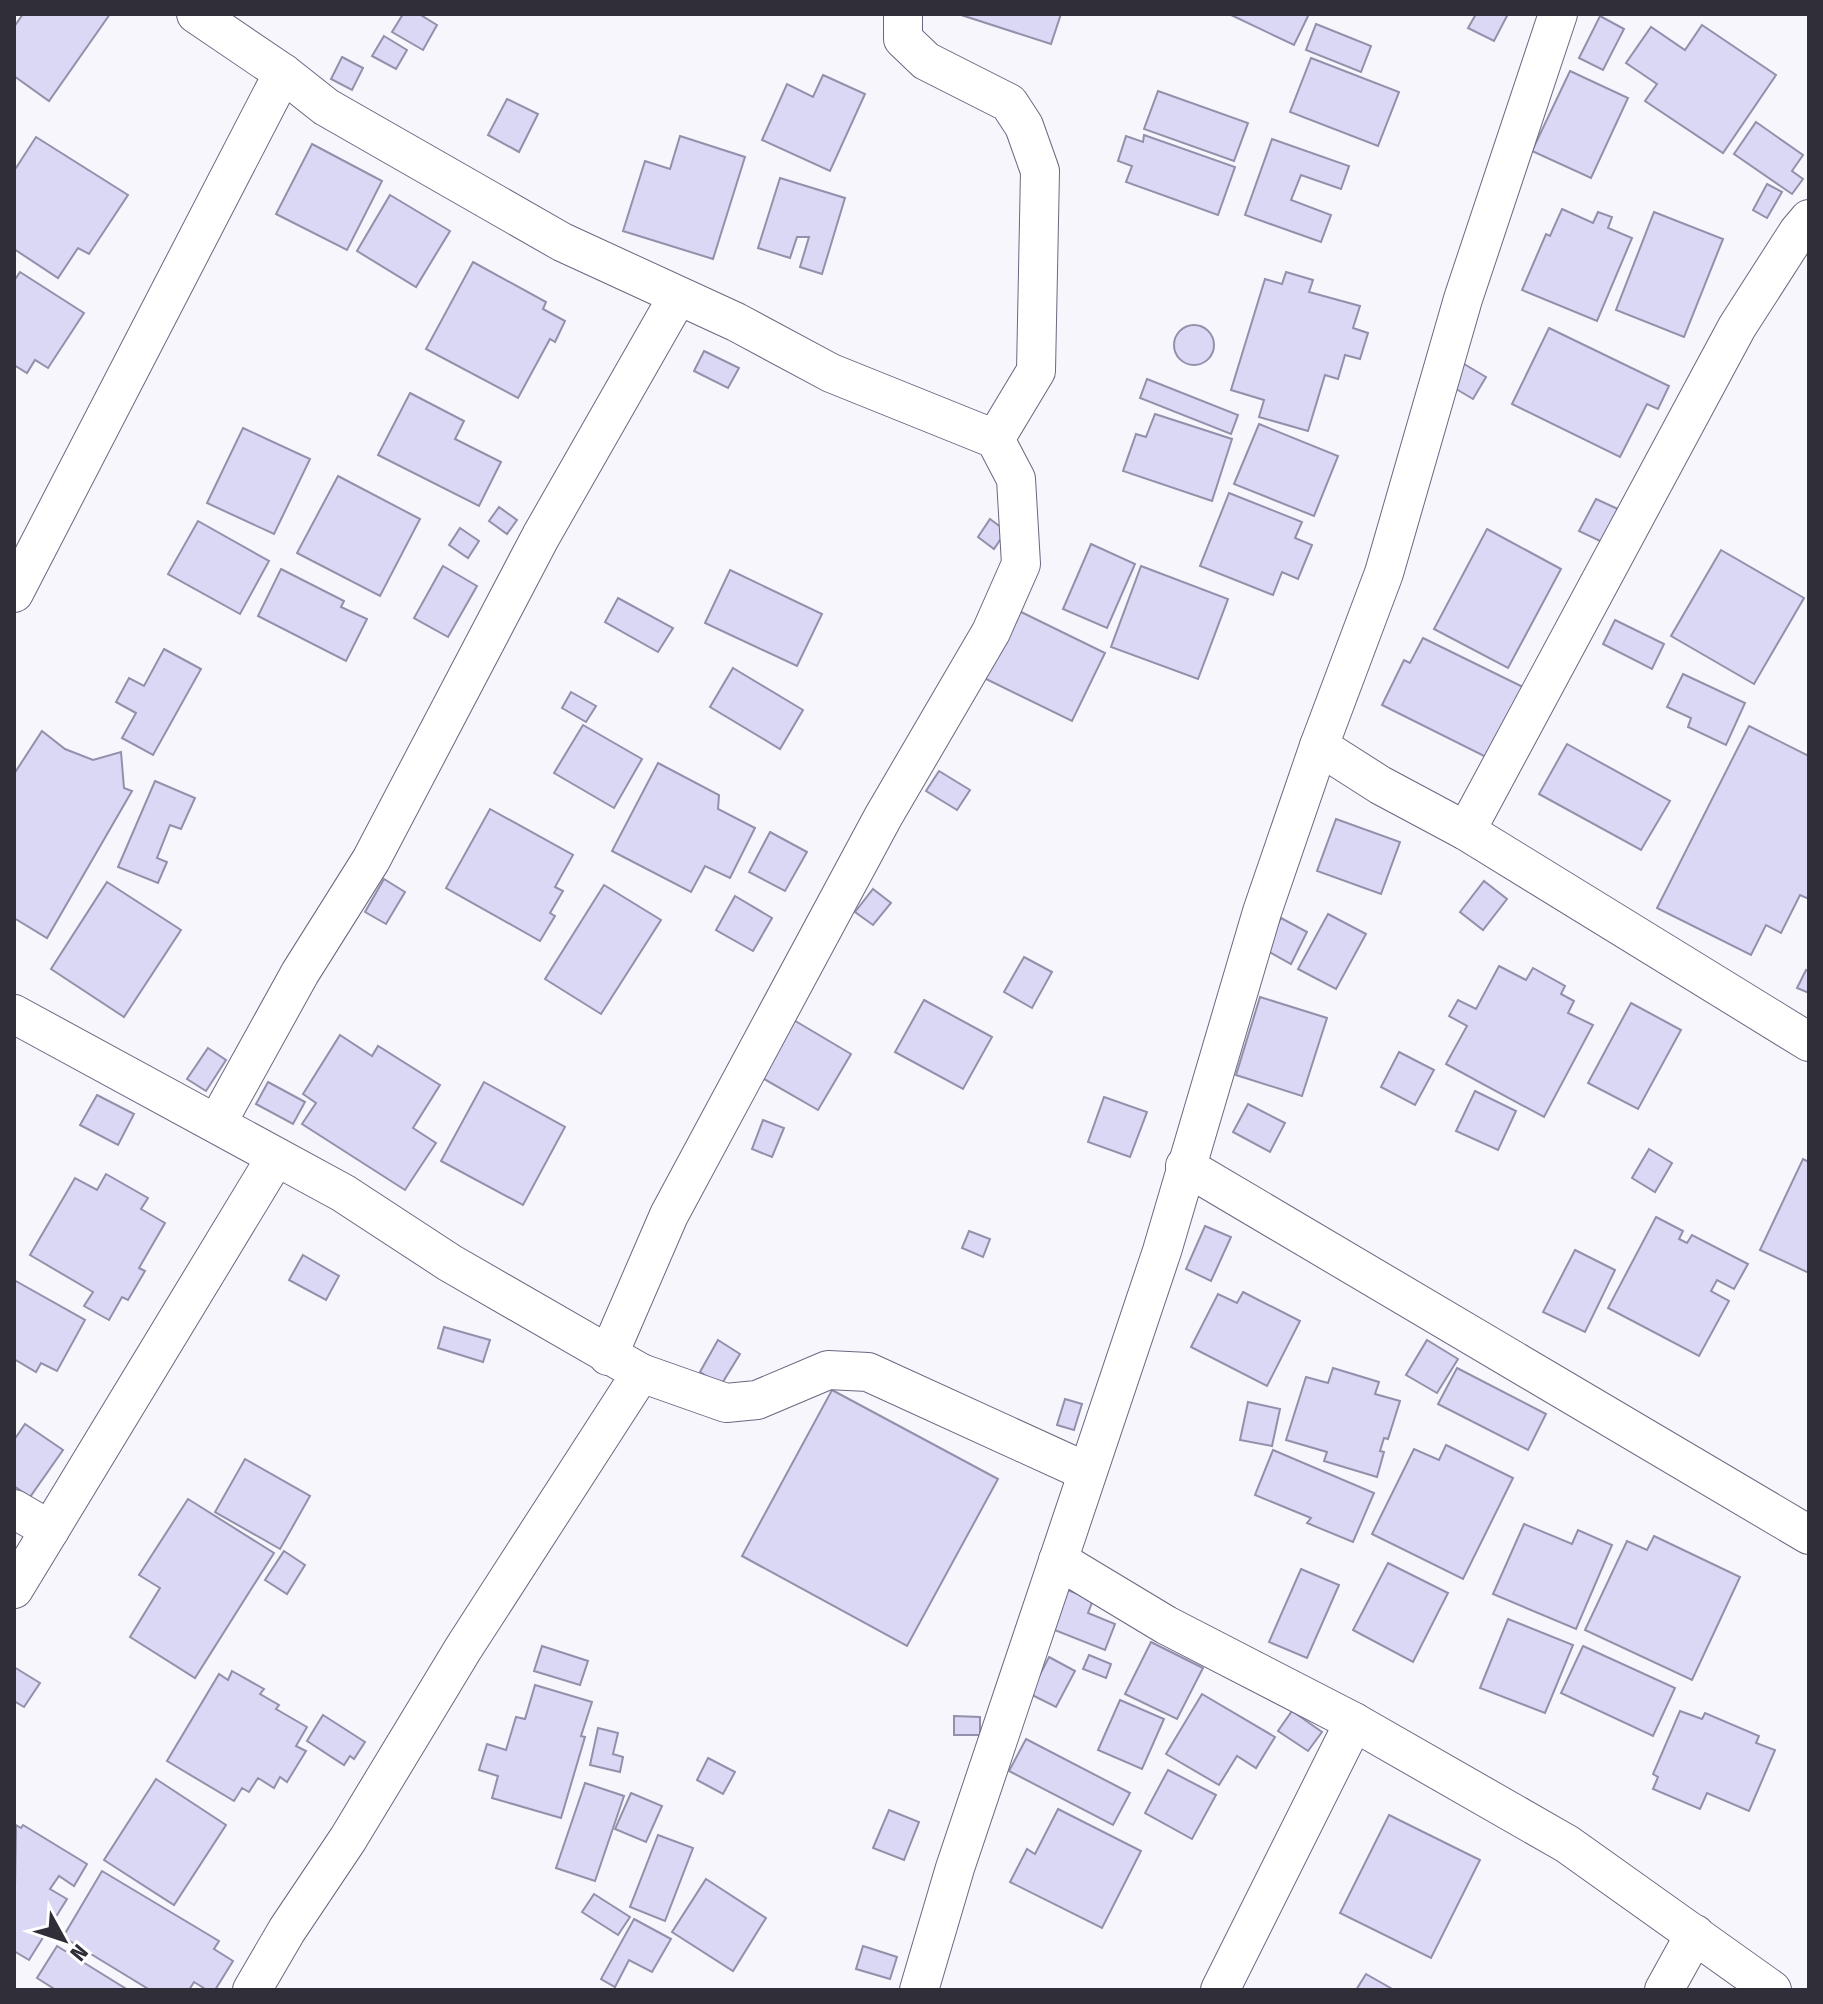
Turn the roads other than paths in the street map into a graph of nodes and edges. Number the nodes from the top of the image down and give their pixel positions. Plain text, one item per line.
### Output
1 (196, 14) edge
2 (903, 14) edge
3 (1558, 14) edge
4 (283, 73) junction
5 (1809, 219) edge
6 (678, 296) junction
7 (995, 439) junction
8 (14, 593) edge
9 (1319, 746) junction
10 (1466, 831) junction
11 (14, 1014) edge
12 (1809, 1041) edge
13 (217, 1123) junction
14 (276, 1157) junction
15 (1185, 1166) junction
16 (624, 1365) junction
17 (1087, 1472) junction
18 (14, 1509) edge
19 (50, 1530) junction
20 (1809, 1535) edge
21 (1058, 1560) junction
22 (14, 1589) edge
23 (1354, 1722) junction
24 (1695, 1934) junction
25 (252, 1990) edge
26 (919, 1990) edge
27 (1220, 1990) edge
28 (1664, 1990) edge
29 (1772, 1990) edge

1 - 4 street
2 - 7 street
3 - 9 street
4 - 6 street
4 - 8 street
5 - 10 street
6 - 7 street
6 - 13 street
7 - 16 street
9 - 10 street
9 - 15 street
10 - 12 street
11 - 13 street
13 - 14 street
14 - 16 street
14 - 19 street
15 - 17 street
15 - 20 street
16 - 17 street
16 - 25 street
17 - 21 street
18 - 19 street
19 - 22 street
21 - 23 street
21 - 26 street
23 - 24 street
23 - 27 street
24 - 28 street
24 - 29 street

